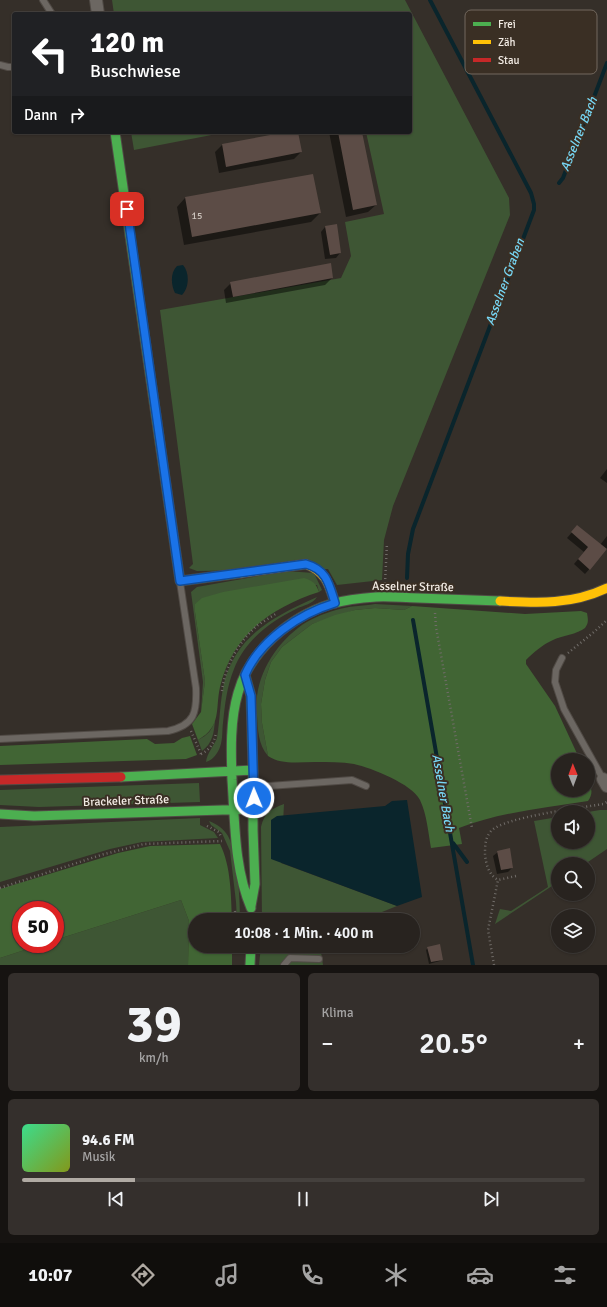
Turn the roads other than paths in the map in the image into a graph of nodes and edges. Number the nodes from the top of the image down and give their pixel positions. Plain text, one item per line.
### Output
1 (43, 0) edge
2 (96, 0) edge
3 (51, 12) edge
4 (98, 12) edge
5 (0, 65) edge
6 (12, 67) edge
7 (115, 134) edge
8 (180, 581) junction
9 (607, 588) edge
10 (335, 603) junction
11 (562, 658) road end
12 (245, 675) junction
13 (0, 739) edge
14 (254, 770) junction
15 (231, 771) junction
16 (0, 780) edge
17 (605, 782) edge
18 (366, 786) dead end
19 (254, 787) junction
20 (234, 809) junction
21 (254, 809) junction
22 (0, 814) edge
23 (251, 908) junction
24 (251, 913) edge
25 (251, 953) edge
26 (319, 959) dead end
27 (250, 965) edge
28 (284, 965) edge

1 - 3 lane
2 - 4 street
5 - 6 lane
7 - 8 main road
8 - 10 main road
8 - 13 lane
9 - 10 main road, Asselner Straße
10 - 12 main road, Asselner Straße
11 - 17 lane
12 - 14 main road, Asselner Straße
12 - 15 main road, Asselner Straße
14 - 15 main road, Brackeler Straße
14 - 19 main road, Asselner Straße
15 - 16 main road, Brackeler Straße
15 - 20 main road, Asselner Straße
18 - 19 lane
19 - 21 main road, Asselner Straße
20 - 21 main road, Brackeler Straße
20 - 22 main road, Brackeler Straße
20 - 23 main road, Asselner Straße
21 - 23 main road, Asselner Straße
23 - 24 main road, Asselner Straße
25 - 27 main road
26 - 28 lane

